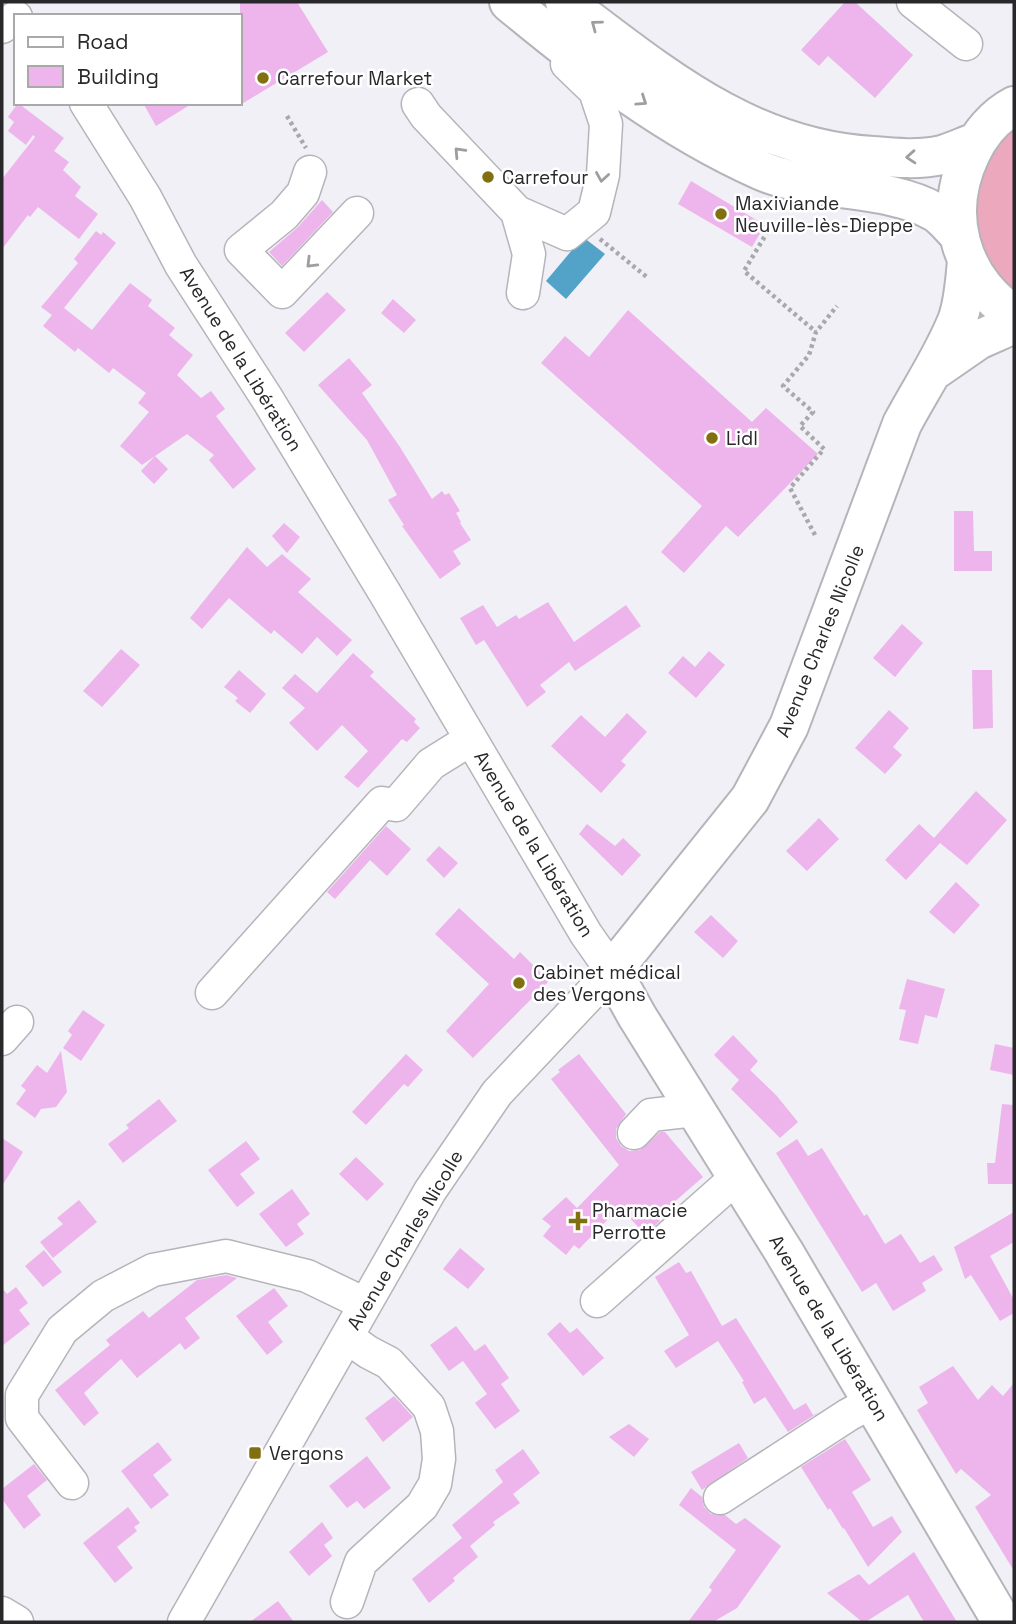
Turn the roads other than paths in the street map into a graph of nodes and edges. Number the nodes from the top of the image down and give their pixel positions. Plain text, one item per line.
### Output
1 (506, 2) edge
2 (565, 2) edge
3 (913, 2) edge
4 (965, 44) dead end
5 (418, 104) dead end
6 (87, 105) edge
7 (1014, 106) edge
8 (977, 142) junction
9 (310, 163) road end
10 (517, 212) junction
11 (357, 213) dead end
12 (574, 229) junction
13 (963, 248) junction
14 (1014, 315) edge
15 (1014, 324) edge
16 (934, 370) junction
17 (471, 739) junction
18 (612, 971) junction
19 (212, 993) dead end
20 (695, 1110) junction
21 (634, 1133) dead end
22 (737, 1177) junction
23 (597, 1301) dead end
24 (365, 1304) junction
25 (347, 1337) junction
26 (873, 1402) junction
27 (72, 1483) dead end
28 (720, 1498) dead end
29 (347, 1602) dead end
30 (2, 1613) edge
31 (16, 1622) edge
32 (184, 1622) edge
33 (1002, 1622) edge

1 -> 12 street
1 -> 13 main road
8 -> 2 main road
3 - 4 street
10 -> 5 street
6 - 17 street, Avenue de la Libération
7 - 8 main road
8 - 13 main road, Avenue Charles Nicolle
11 -> 9 street
10 - 12 street
10 - 12 street
13 - 14 main road
13 - 16 main road, Avenue Charles Nicolle
15 - 16 main road, Avenue Charles Nicolle
16 - 18 main road, Avenue Charles Nicolle
17 - 18 street, Avenue de la Libération
17 - 19 street
18 - 20 main road, Avenue de la Libération
18 - 24 street, Avenue Charles Nicolle
20 - 21 street
20 - 22 main road, Avenue de la Libération
22 - 23 street
22 - 26 main road, Avenue de la Libération
24 - 25 street, Avenue Charles Nicolle
24 - 27 street
25 - 29 street
25 - 32 street, Avenue Charles Nicolle
26 - 28 street
26 - 33 main road, Avenue de la Libération
30 - 31 street

